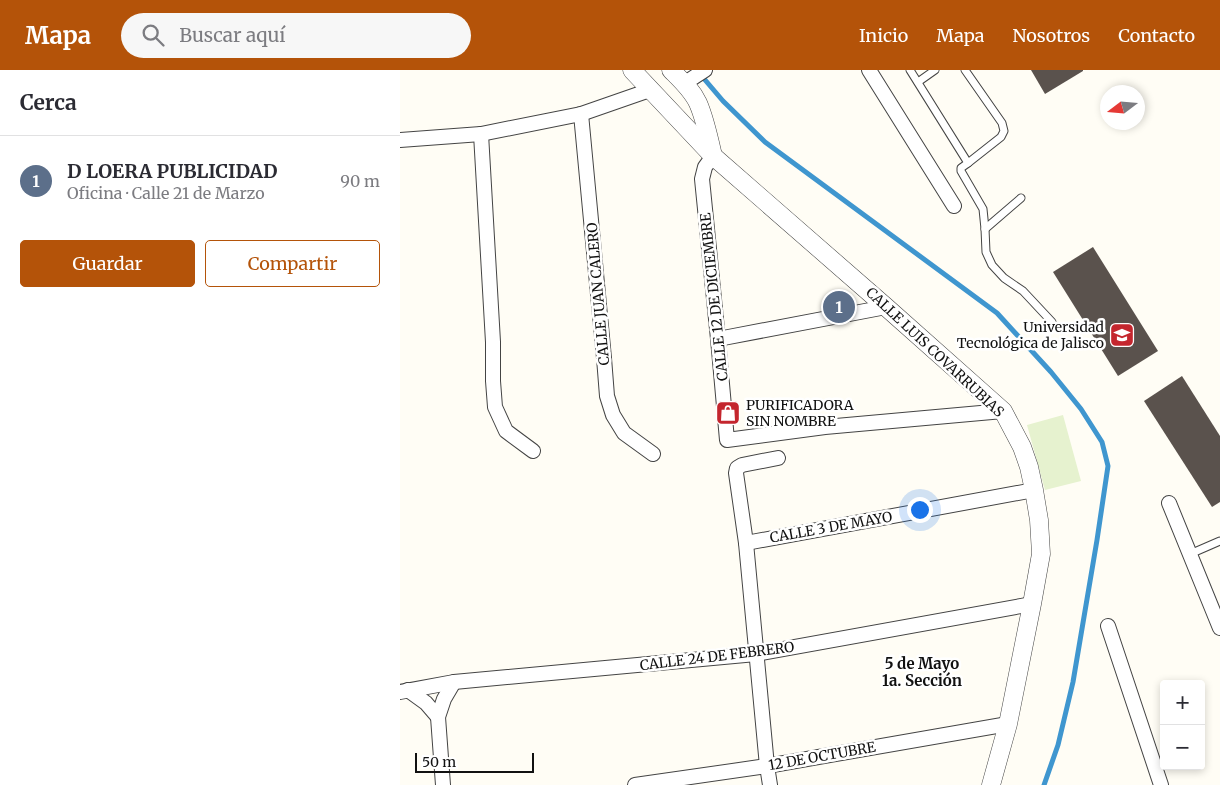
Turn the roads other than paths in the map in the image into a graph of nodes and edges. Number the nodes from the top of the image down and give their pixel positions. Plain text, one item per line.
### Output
1 (632, 70) edge
2 (671, 70) edge
3 (869, 70) edge
4 (910, 70) edge
5 (935, 70) edge
6 (966, 70) edge
7 (694, 77) edge
8 (918, 82) junction
9 (650, 90) junction
10 (581, 114) junction
11 (481, 134) junction
12 (400, 140) edge
13 (713, 156) junction
14 (968, 163) junction
15 (1021, 198) dead end
16 (954, 206) dead end
17 (985, 228) junction
18 (886, 307) junction
19 (1052, 322) dead end
20 (718, 339) junction
21 (1003, 412) junction
22 (533, 451) dead end
23 (653, 454) dead end
24 (778, 458) dead end
25 (1034, 490) junction
26 (1169, 503) dead end
27 (1220, 541) edge
28 (746, 542) junction
29 (1190, 554) junction
30 (1032, 604) junction
31 (1108, 626) dead end
32 (1220, 628) edge
33 (756, 654) junction
34 (454, 682) junction
35 (404, 691) edge
36 (438, 717) junction
37 (1008, 724) junction
38 (767, 766) junction
39 (443, 785) edge
40 (635, 785) edge
41 (770, 785) edge
42 (991, 785) edge
43 (1161, 785) edge

1 - 9 street, CALLE LUIS COVARRUBIAS
2 - 7 street
3 - 16 street
4 - 8 lane
5 - 8 lane
6 - 14 lane
7 - 13 street
8 - 14 lane
9 - 10 street
9 - 13 street, CALLE LUIS COVARRUBIAS
10 - 11 street
10 - 23 street, CALLE JUAN CALERO
11 - 12 street
11 - 22 street
13 - 18 street, CALLE LUIS COVARRUBIAS
13 - 20 street, CALLE 12 DE DICIEMBRE
14 - 17 lane
15 - 17 lane
17 - 19 lane
18 - 20 street
18 - 21 street, CALLE LUIS COVARRUBIAS
20 - 21 street, CALLE 12 DE DICIEMBRE
21 - 25 street, CALLE LUIS COVARRUBIAS
24 - 28 street
25 - 28 street, CALLE 3 DE MAYO
25 - 30 street, CALLE LUIS COVARRUBIAS
26 - 29 street
27 - 29 lane
28 - 33 street
29 - 32 street
30 - 33 street, CALLE 24 DE FEBRERO
30 - 37 street, CALLE LUIS COVARRUBIAS
31 - 43 street
33 - 34 street, CALLE 24 DE FEBRERO
33 - 38 street
34 - 35 street, CALLE 24 DE FEBRERO
34 - 36 street
35 - 36 street
36 - 39 street
37 - 38 street, 12 DE OCTUBRE
37 - 42 street, CALLE LUIS COVARRUBIAS
38 - 40 street, 12 DE OCTUBRE
38 - 41 street

